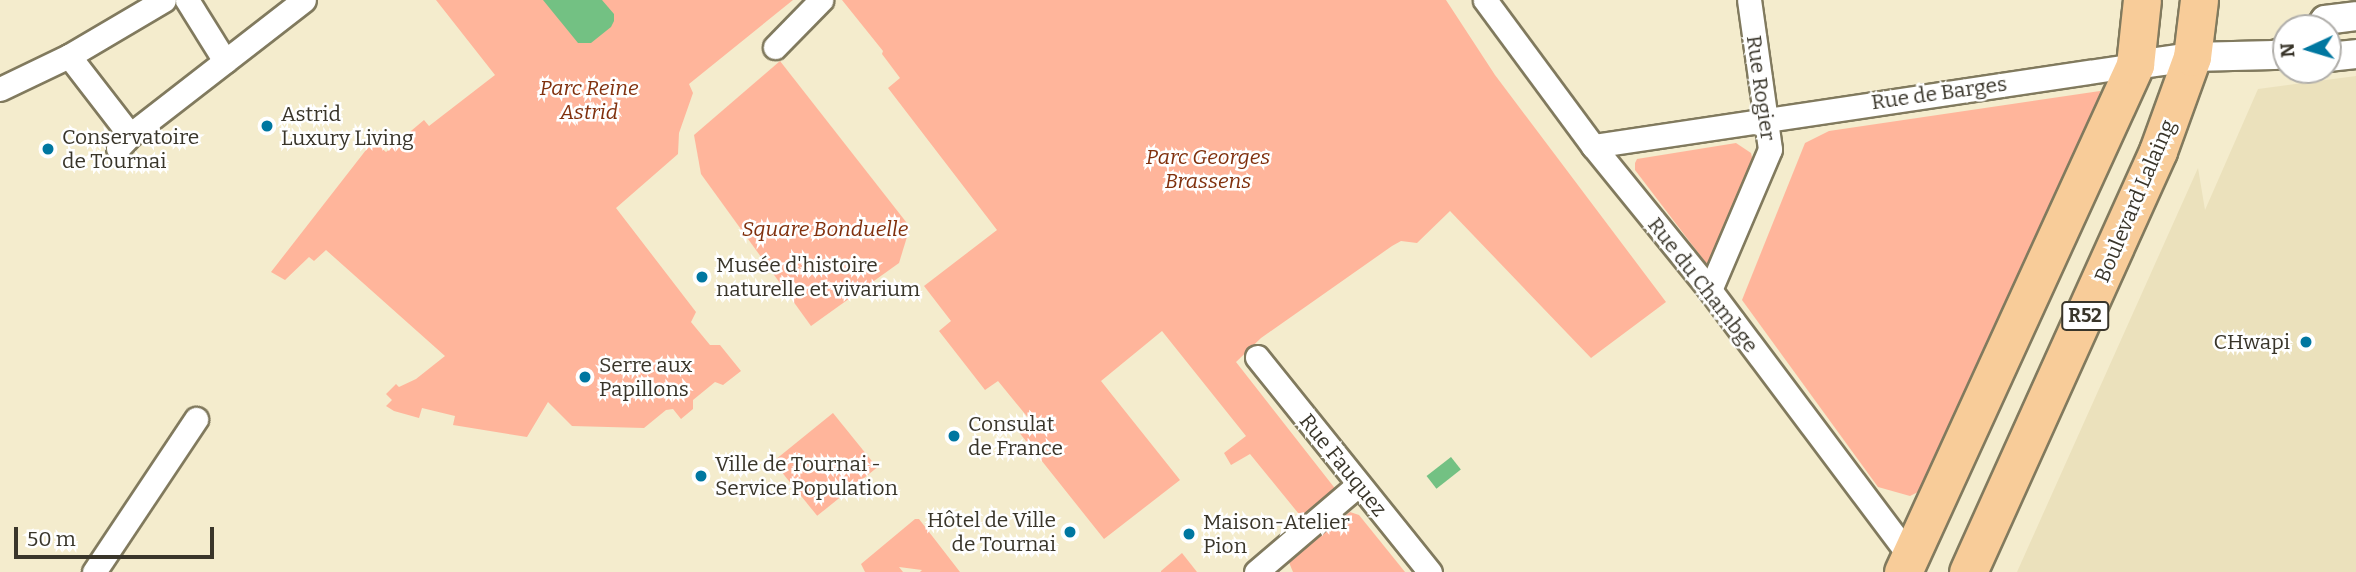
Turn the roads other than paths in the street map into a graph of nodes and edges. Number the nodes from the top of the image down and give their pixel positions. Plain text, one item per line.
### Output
1 (164, 0) edge
2 (187, 0) edge
3 (304, 0) edge
4 (821, 0) edge
5 (1485, 0) edge
6 (1749, 0) edge
7 (2142, 0) edge
8 (2199, 0) edge
9 (775, 47) dead end
10 (69, 55) junction
11 (2272, 55) edge
12 (2192, 57) junction
13 (225, 61) junction
14 (2135, 65) junction
15 (0, 89) edge
16 (1765, 119) junction
17 (1593, 146) junction
18 (1710, 290) junction
19 (1257, 357) dead end
20 (196, 419) dead end
21 (1358, 485) junction
22 (1904, 568) edge
23 (94, 572) edge
24 (1256, 572) edge
25 (1430, 572) edge
26 (1968, 572) edge

1 - 10 street
2 - 13 street
3 - 13 street
4 - 9 street
5 - 17 street, Rue du Chambge
6 - 16 street, Rue Rogier
7 - 14 main road, R52
8 - 12 main road, R52
10 - 13 street
10 - 15 street
11 - 12 street, Rue de Barges
12 - 14 street, Rue de Barges
12 - 26 main road, Boulevard Lalaing / R52
14 - 16 street, Rue de Barges
14 - 22 main road, R52
16 - 17 street, Rue de Barges
16 - 18 street, Rue Rogier
17 - 18 street, Rue du Chambge
18 - 22 street, Rue du Chambge
19 - 21 street, Rue Fauquez
20 - 23 street
21 - 24 street
21 - 25 street, Rue Fauquez

